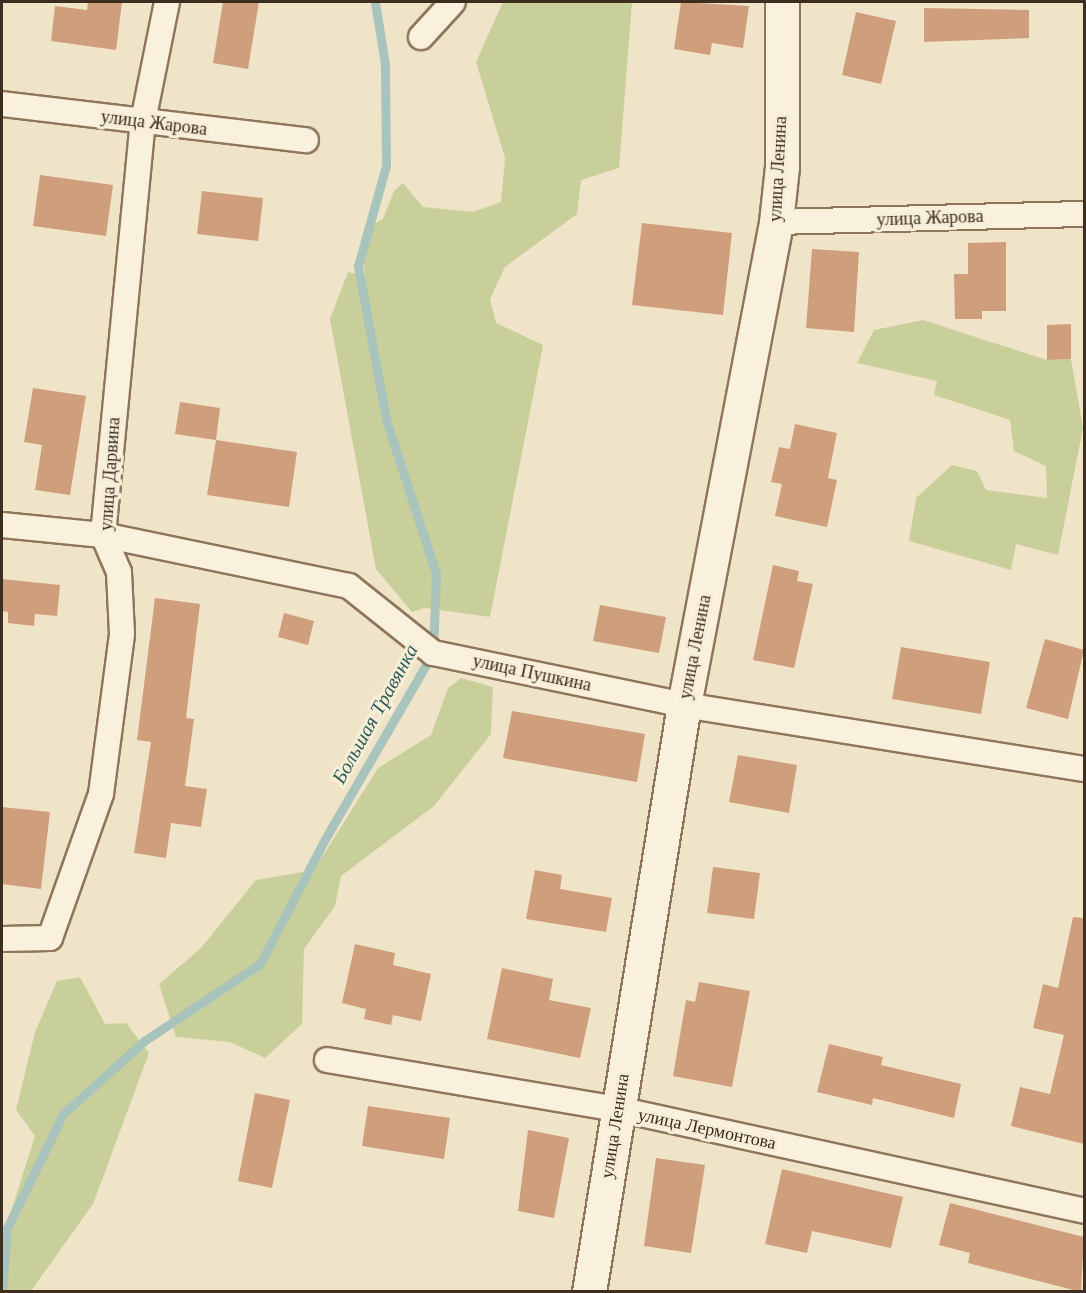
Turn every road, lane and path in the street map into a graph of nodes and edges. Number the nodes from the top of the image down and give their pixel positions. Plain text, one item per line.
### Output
1 (167, 2) edge
2 (453, 2) edge
3 (782, 2) edge
4 (421, 37) dead end
5 (2, 104) edge
6 (142, 121) junction
7 (306, 140) dead end
8 (1084, 214) edge
9 (776, 222) junction
10 (2, 525) edge
11 (103, 535) junction
12 (684, 705) junction
13 (1084, 769) edge
14 (2, 939) edge
15 (327, 1060) dead end
16 (618, 1109) junction
17 (1084, 1211) edge
18 (589, 1292) edge

1 - 6 street, улица Дарвина
2 - 4 street
3 - 9 street, улица Ленина
5 - 6 street, улица Жарова
6 - 7 street, улица Жарова
6 - 11 street, улица Дарвина
8 - 9 street, улица Жарова
9 - 12 street, улица Ленина
10 - 11 street, улица Пушкина
11 - 12 street, улица Пушкина
11 - 14 street, улица Дарвина
12 - 13 street, улица Пушкина
12 - 16 street, улица Ленина
15 - 16 street, улица Лермонтова
16 - 17 street, улица Лермонтова
16 - 18 street, улица Ленина

